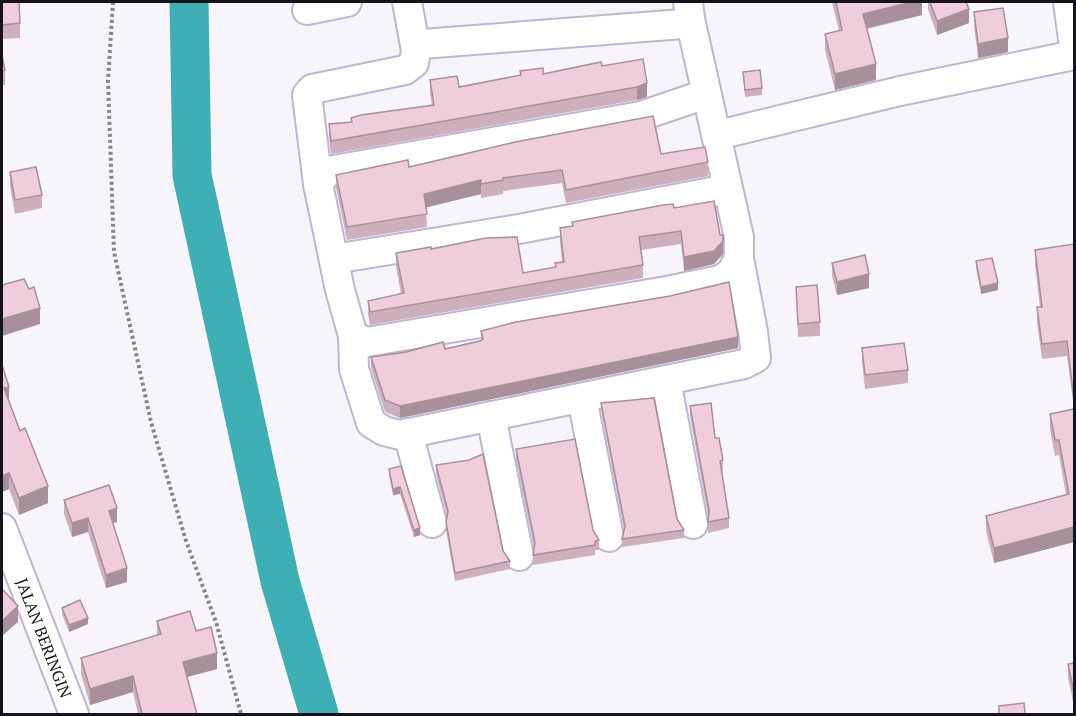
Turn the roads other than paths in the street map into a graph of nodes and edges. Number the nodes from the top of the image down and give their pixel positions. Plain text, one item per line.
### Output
1 (347, 2) edge
2 (407, 2) edge
3 (1068, 2) edge
4 (307, 10) dead end
5 (689, 10) edge
6 (1074, 47) edge
7 (416, 51) junction
8 (1074, 55) edge
9 (706, 94) junction
10 (718, 135) junction
11 (318, 184) junction
12 (727, 189) junction
13 (739, 258) junction
14 (334, 259) junction
15 (353, 336) junction
16 (666, 380) junction
17 (582, 398) junction
18 (491, 416) junction
19 (408, 433) junction
20 (432, 523) dead end
21 (693, 524) dead end
22 (2, 528) edge
23 (609, 537) dead end
24 (519, 556) dead end
25 (74, 714) edge

1 - 4 street
2 - 7 street
3 - 6 street
5 - 7 street
5 - 9 street
7 - 11 street
8 - 10 street
9 - 10 street
9 - 11 street
10 - 12 street
11 - 14 street
12 - 13 street
12 - 14 street
13 - 15 street
13 - 16 street
14 - 15 street
15 - 19 street
16 - 17 street
16 - 21 street
17 - 18 street
17 - 23 street
18 - 19 street
18 - 24 street
19 - 20 street
22 - 25 street, JALAN BERINGIN

